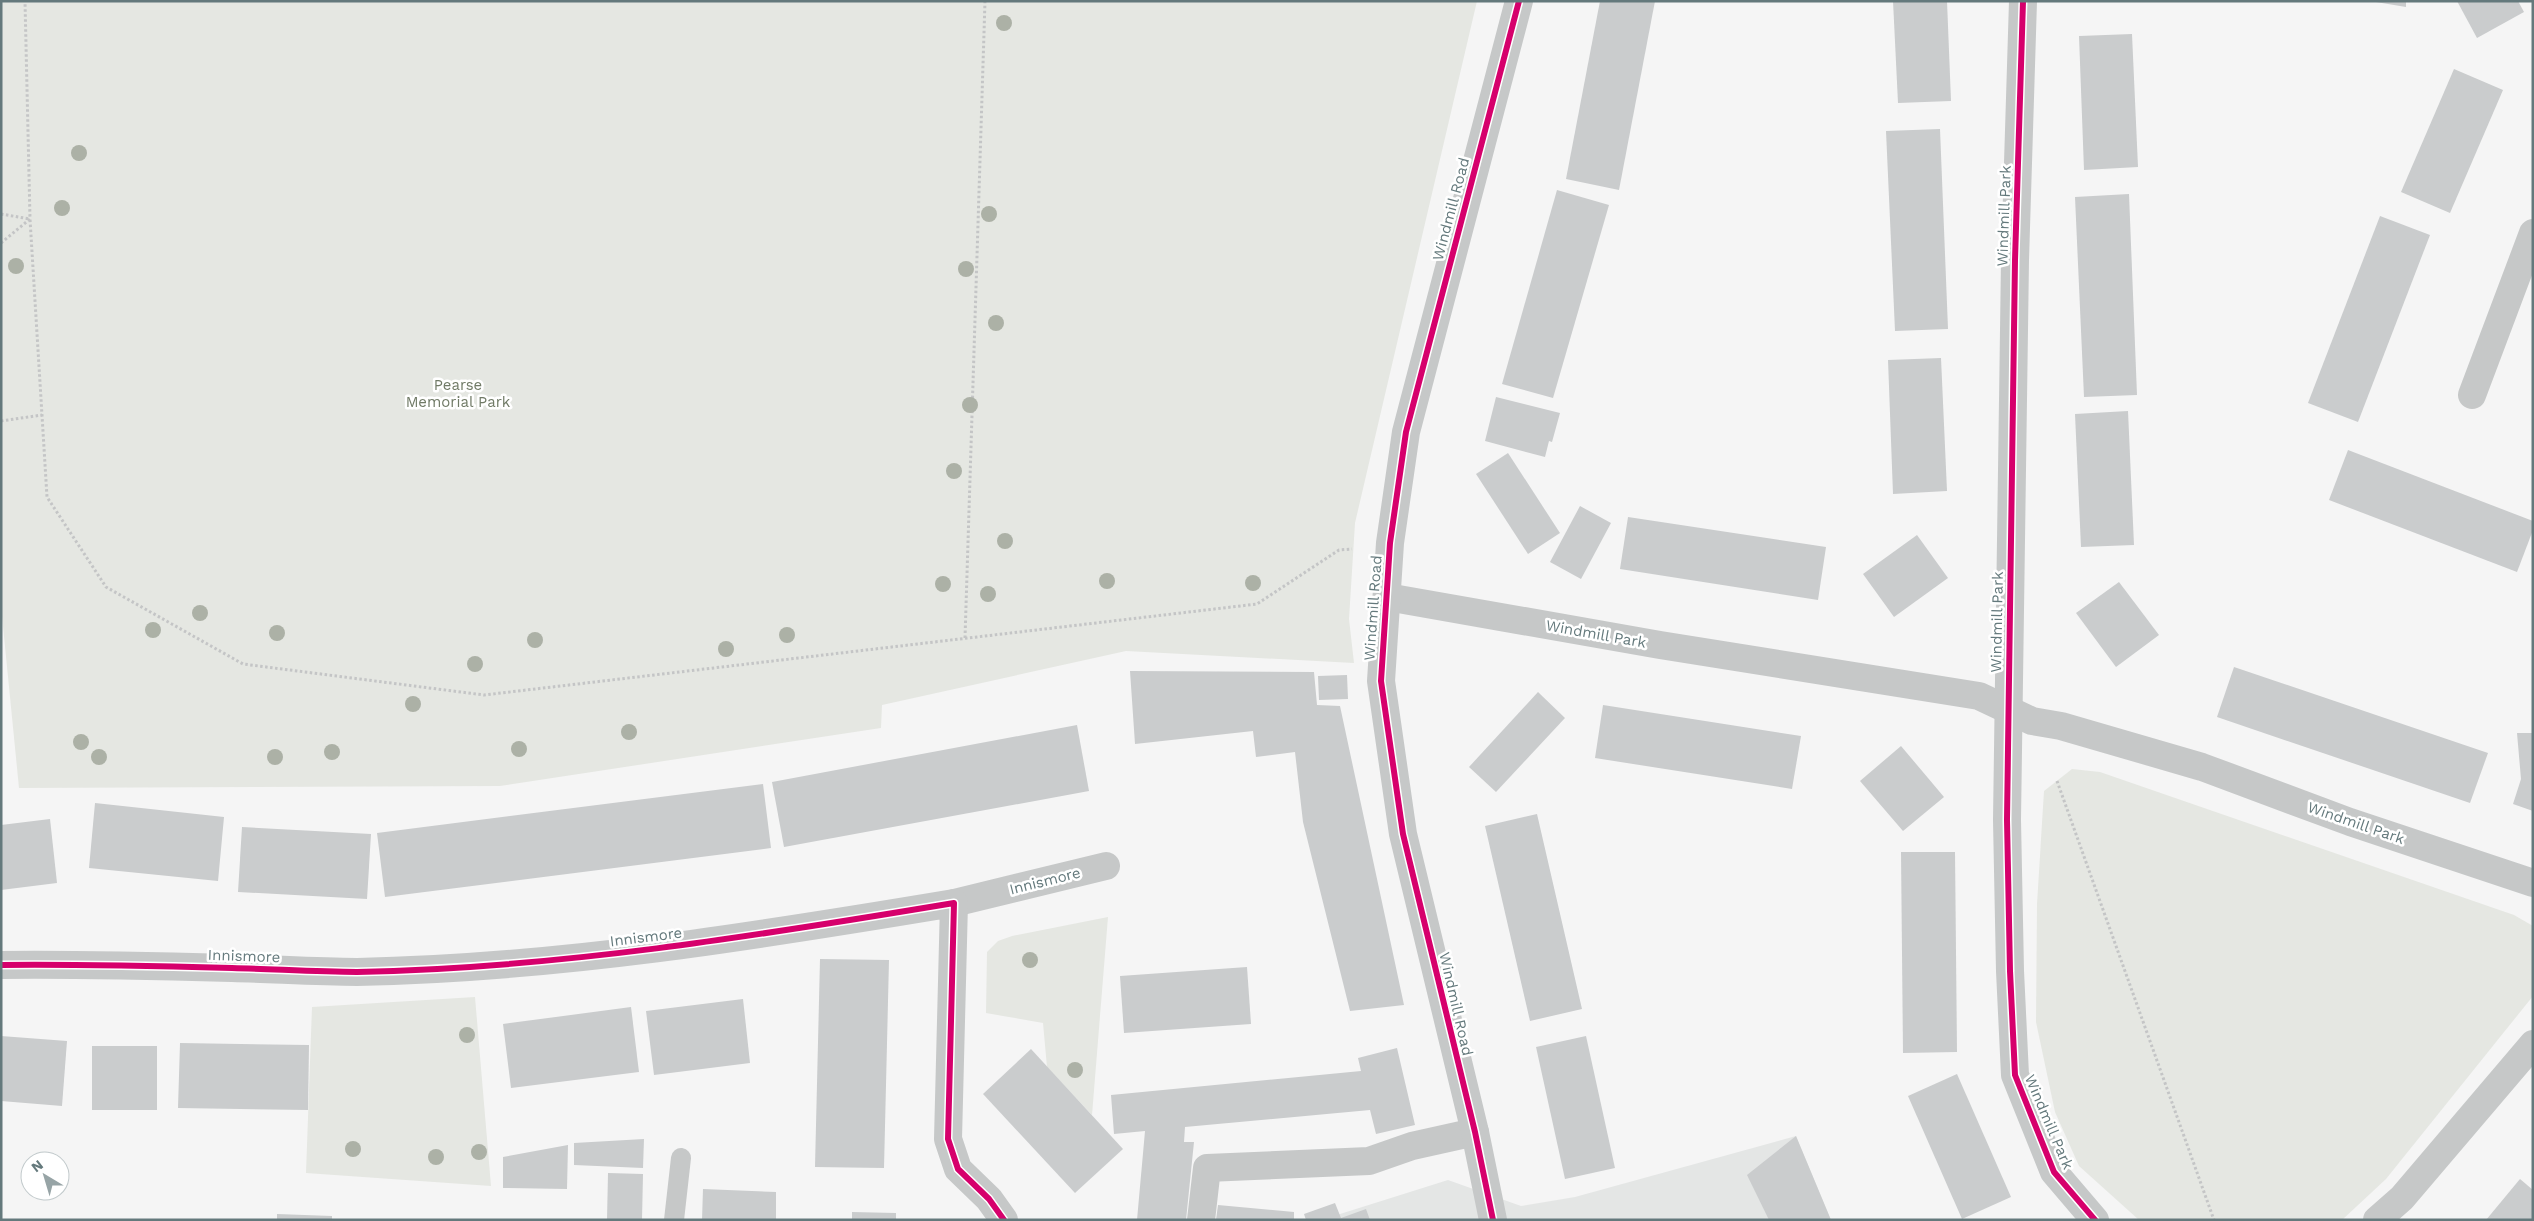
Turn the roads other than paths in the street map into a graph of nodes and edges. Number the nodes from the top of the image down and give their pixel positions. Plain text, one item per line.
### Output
1 (1519, 1) edge
2 (2023, 1) edge
3 (2533, 233) edge
4 (2472, 395) dead end
5 (1387, 597) junction
6 (2009, 710) junction
7 (1106, 866) dead end
8 (2533, 883) edge
9 (954, 903) junction
10 (1, 965) edge
11 (2533, 1044) edge
12 (1475, 1132) junction
13 (681, 1158) dead end
14 (674, 1220) edge
15 (1004, 1220) edge
16 (1201, 1220) edge
17 (1493, 1220) edge
18 (2095, 1220) edge
19 (2377, 1220) edge

1 - 5 street, Windmill Road
2 - 6 street, Windmill Park
3 - 4 street
5 - 6 street, Windmill Park
5 - 12 street, Windmill Road
6 - 8 street, Windmill Park
6 - 18 street, Windmill Park
7 - 9 street, Innismore
9 - 10 street, Innismore
9 - 15 street
11 - 19 street
12 - 16 street
12 - 17 street, Windmill Road
13 - 14 lane

